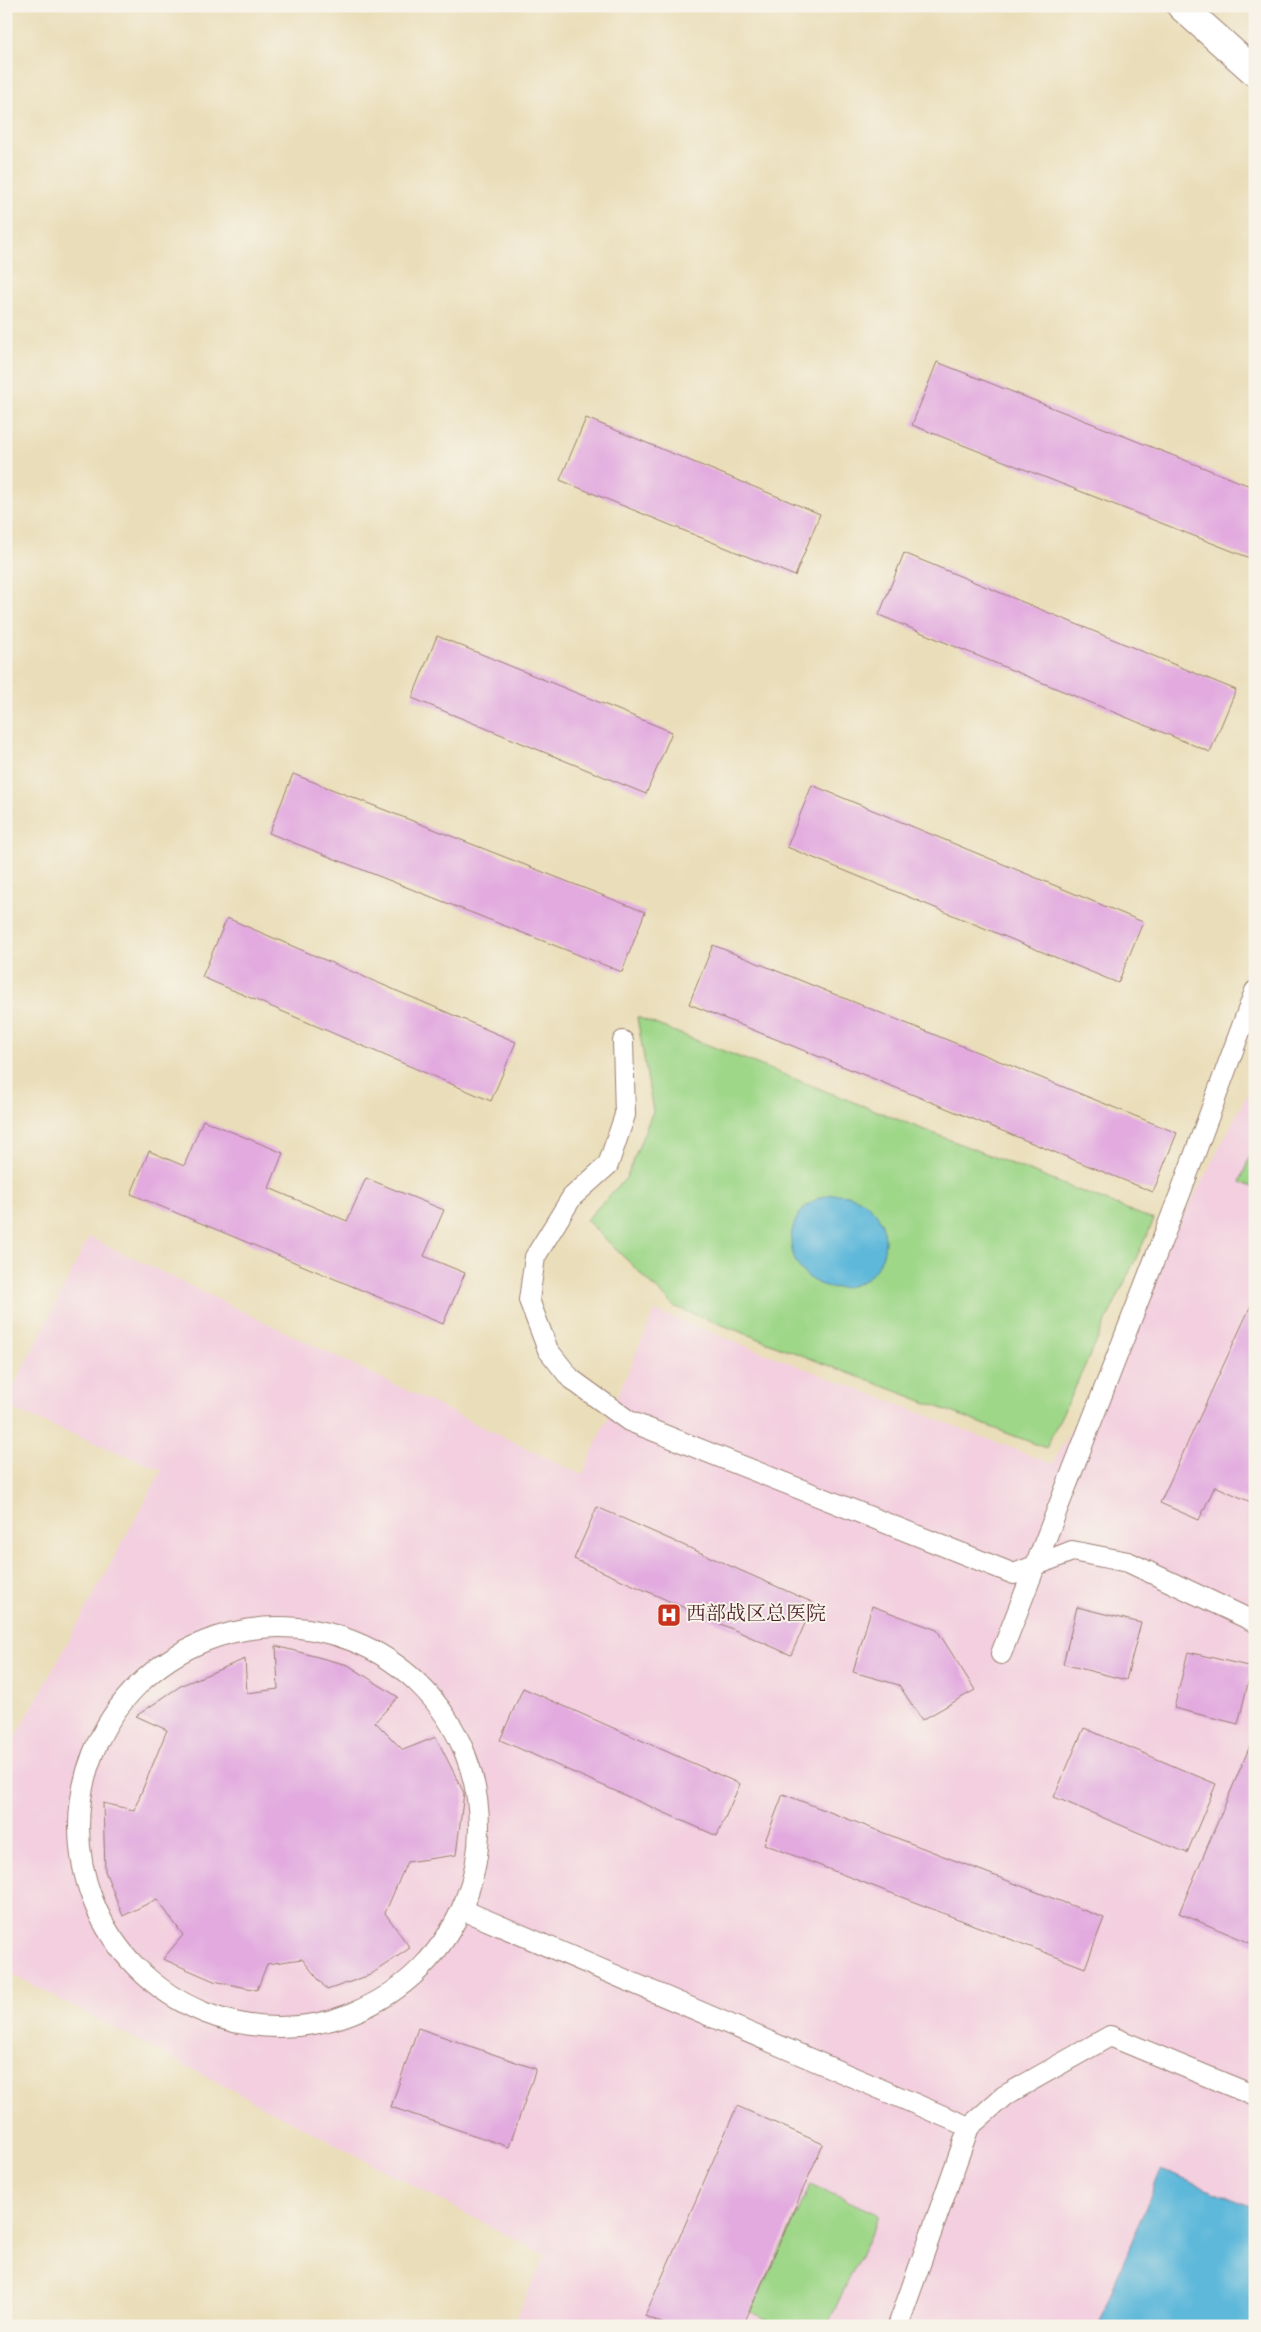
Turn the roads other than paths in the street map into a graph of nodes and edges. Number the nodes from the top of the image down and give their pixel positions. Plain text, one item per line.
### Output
1 (1181, 6) edge
2 (1255, 72) edge
3 (1255, 991) edge
4 (623, 1041) dead end
5 (1035, 1566) junction
6 (1255, 1622) edge
7 (1001, 1654) dead end
8 (463, 1910) junction
9 (1255, 2096) edge
10 (969, 2127) junction
11 (898, 2326) edge

1 - 2 street
3 - 5 lane
4 - 5 lane
5 - 6 lane
5 - 7 lane
8 - 8 lane
8 - 10 lane
9 - 10 lane
10 - 11 lane

